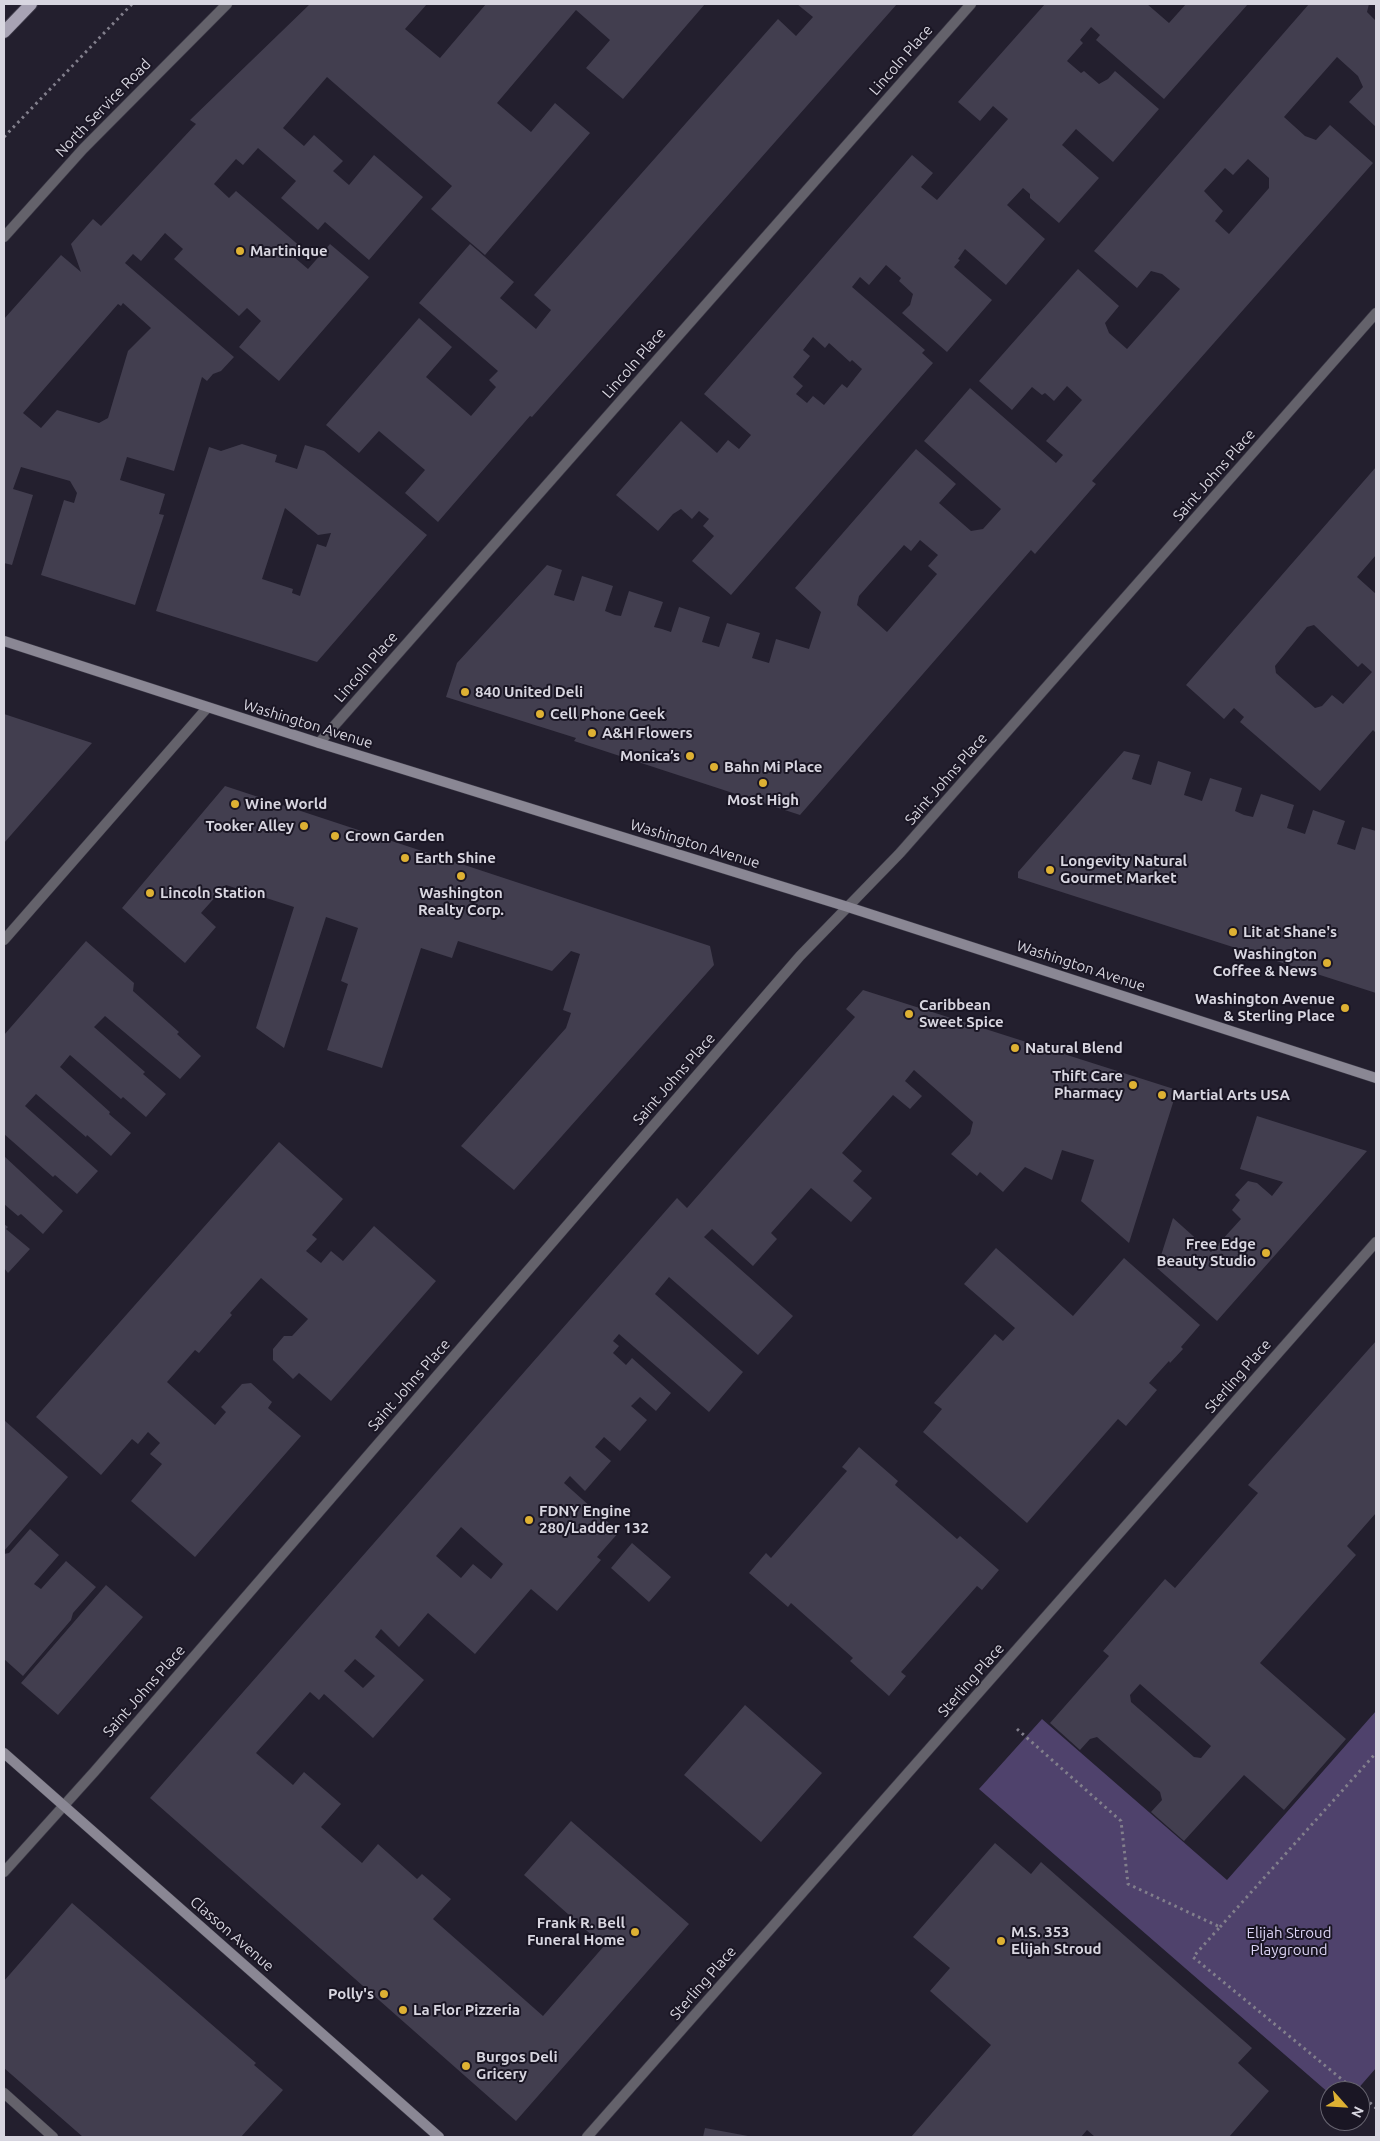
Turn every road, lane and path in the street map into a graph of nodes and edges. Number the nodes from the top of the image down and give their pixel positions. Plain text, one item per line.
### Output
1 (31, 4) edge
2 (132, 4) edge
3 (227, 4) edge
4 (970, 4) edge
5 (4, 32) edge
6 (4, 137) edge
7 (4, 237) edge
8 (1376, 313) edge
9 (4, 641) edge
10 (207, 708) junction
11 (319, 743) junction
12 (848, 906) junction
13 (4, 940) edge
14 (1376, 1078) edge
15 (1376, 1242) edge
16 (1016, 1730) dead end
17 (4, 1753) edge
18 (1376, 1753) edge
19 (63, 1805) junction
20 (4, 1872) edge
21 (1220, 1927) junction
22 (1344, 2081) edge
23 (4, 2093) edge
24 (54, 2137) edge
25 (440, 2137) edge
26 (588, 2137) edge

1 - 5 main road
2 - 6 path
3 - 7 street, North Service Road
4 - 11 street, Lincoln Place
8 - 12 street, Saint Johns Place
9 - 10 main road, Washington Avenue
10 - 11 main road, Washington Avenue
10 - 13 street
11 - 12 main road, Washington Avenue
12 - 14 main road, Washington Avenue
12 - 19 street, Saint Johns Place
15 - 26 street, Sterling Place
16 - 21 path
17 - 19 main road, Classon Avenue
18 - 21 path
19 - 20 street, Saint Johns Place
19 - 25 main road, Classon Avenue
21 - 22 path
23 - 24 street

